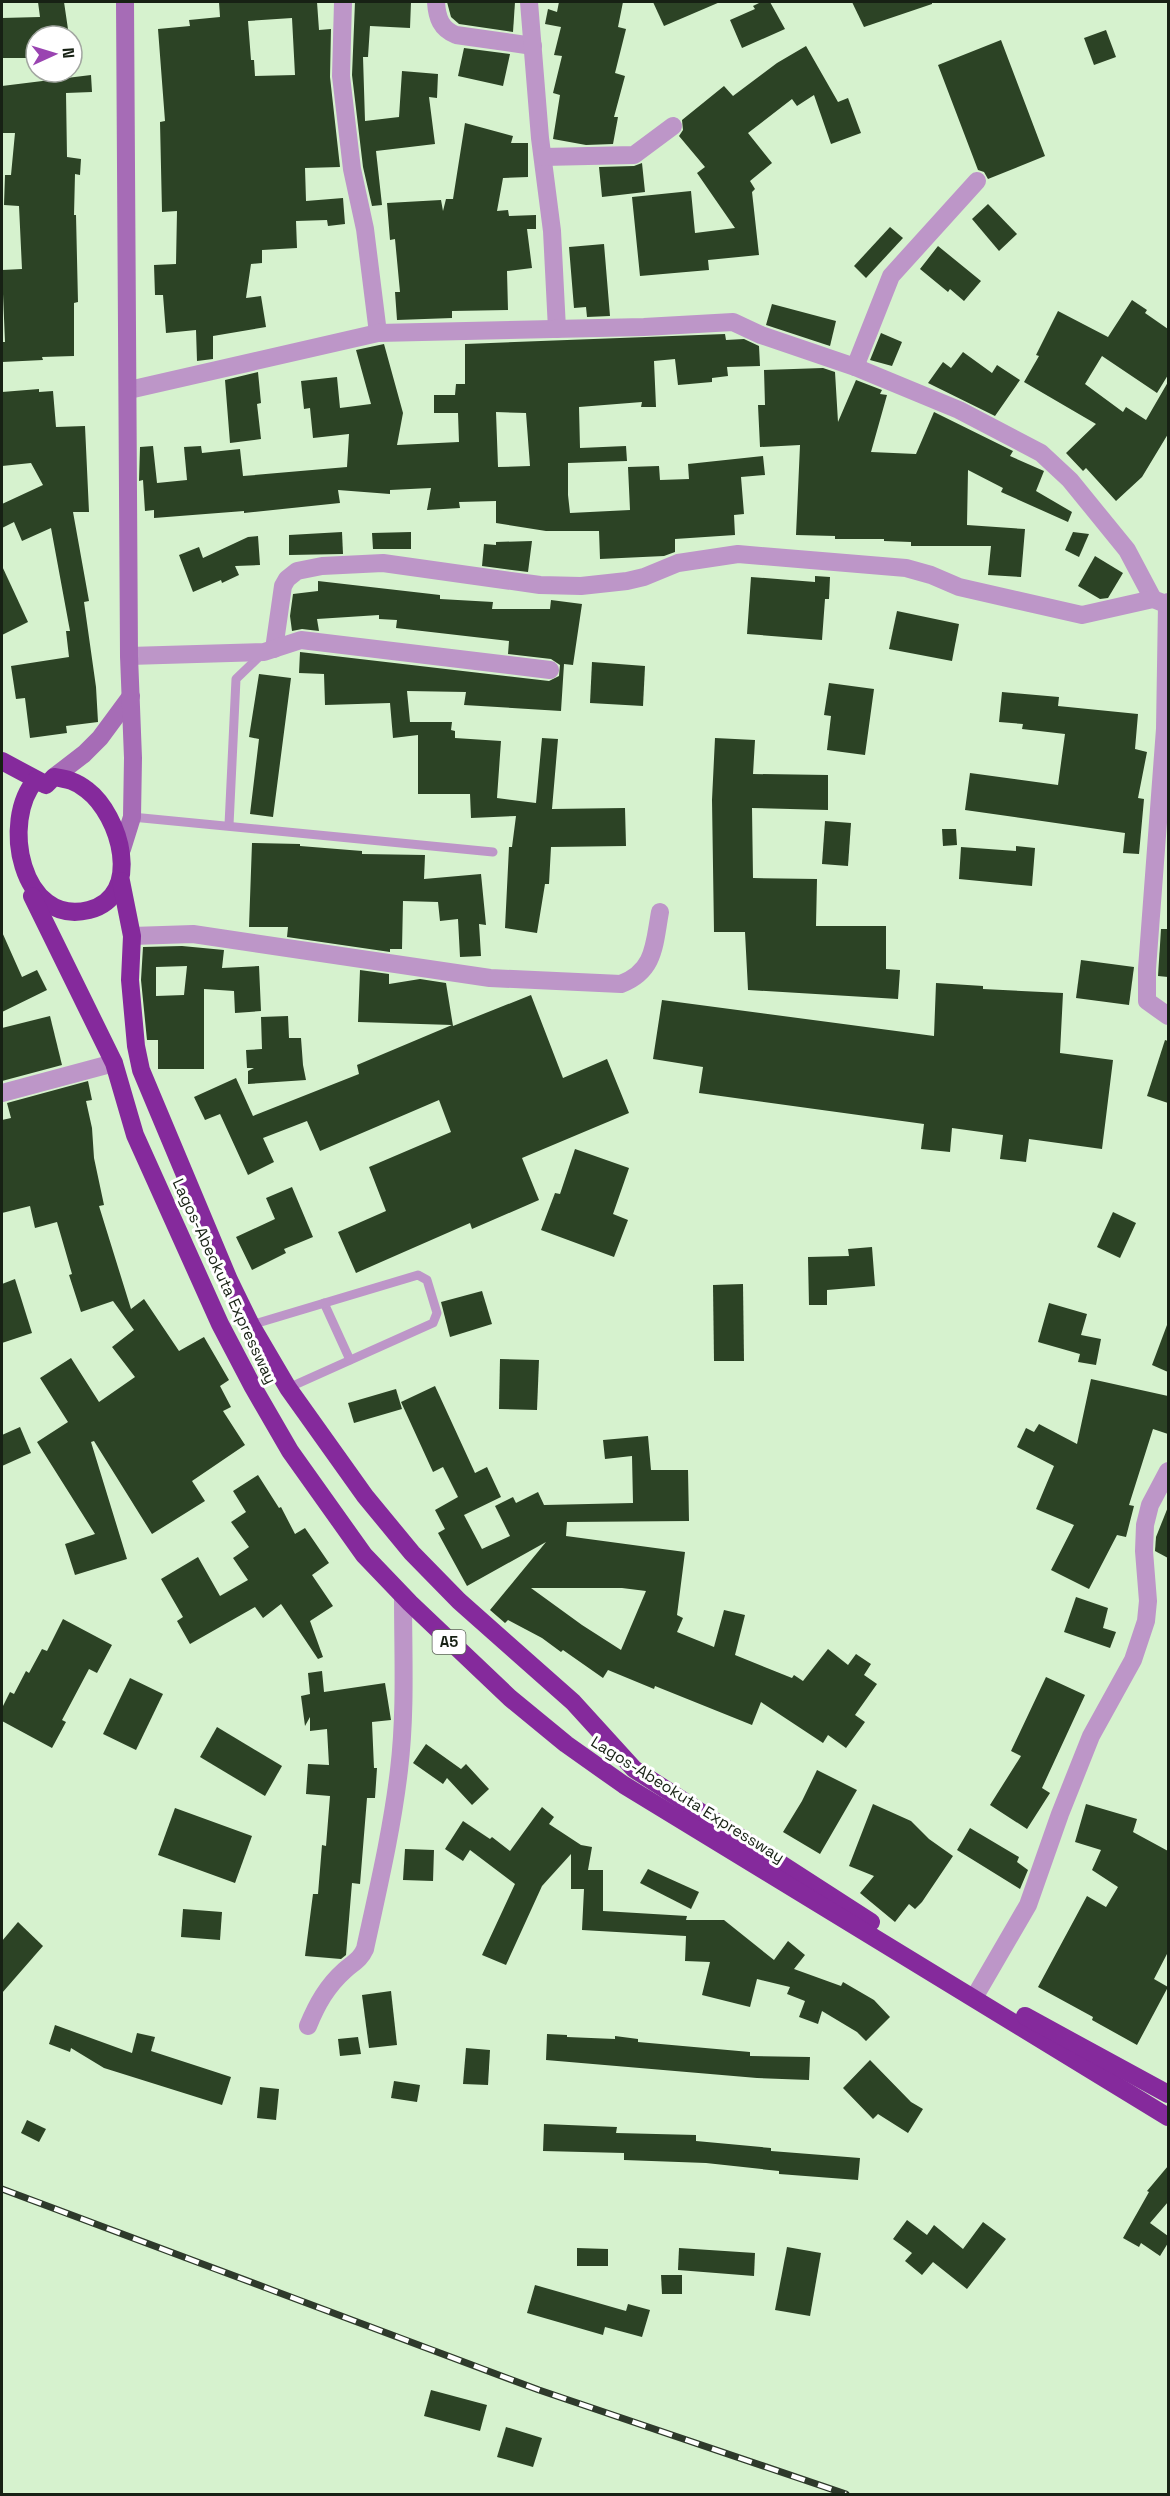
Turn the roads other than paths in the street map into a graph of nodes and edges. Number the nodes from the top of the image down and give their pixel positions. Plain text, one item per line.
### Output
1 (125, 2) edge
2 (343, 2) edge
3 (436, 2) edge
4 (529, 2) edge
5 (533, 46) junction
6 (673, 126) dead end
7 (543, 157) junction
8 (977, 181) dead end
9 (557, 329) junction
10 (378, 333) junction
11 (855, 367) junction
12 (129, 390) junction
13 (1164, 602) edge
14 (269, 651) junction
15 (129, 656) junction
16 (550, 670) dead end
17 (131, 696) junction
18 (2, 760) edge
19 (50, 781) junction
20 (132, 817) junction
21 (230, 825) junction
22 (122, 849) junction
23 (493, 852) dead end
24 (2, 854) edge
25 (13, 871) junction
26 (121, 881) junction
27 (1161, 891) edge
28 (32, 896) junction
29 (660, 912) dead end
30 (132, 936) junction
31 (1168, 1016) edge
32 (114, 1063) junction
33 (2, 1093) edge
34 (324, 1303) junction
35 (251, 1325) junction
36 (350, 1360) junction
37 (288, 1388) junction
38 (1168, 1471) edge
39 (404, 1596) junction
40 (978, 1991) junction
41 (308, 2026) dead end
42 (1168, 2094) edge
43 (1168, 2117) edge

1 - 12 main road
2 - 10 street
3 - 5 street
4 - 5 street
5 - 7 street
6 - 7 street
7 - 9 street
8 - 11 street
9 - 10 street
9 - 11 street
10 - 12 street
11 - 13 street
12 - 15 main road
13 - 14 street
13 - 27 street
14 - 15 street
14 - 16 street
14 - 21 lane
15 - 17 main road
17 - 19 main road
17 - 20 main road
18 - 19 highway, A5
19 - 22 highway, A5
19 - 25 highway, A5
20 - 21 lane
20 - 22 main road
21 - 23 lane
22 - 26 highway, A5
24 - 25 highway, A5
25 - 28 highway, A5
26 - 28 highway, A5
26 - 30 highway, Lagos-Abeokuta Expressway / A5
27 - 31 street
28 - 32 highway, Lagos-Abeokuta Expressway / A5
29 - 30 street
30 - 35 highway, Lagos-Abeokuta Expressway / A5
32 - 33 street
32 - 39 highway, Lagos-Abeokuta Expressway / A5
34 - 35 lane
34 - 36 lane
34 - 36 lane
35 - 37 highway, Lagos-Abeokuta Expressway / A5
36 - 37 lane
37 - 40 highway, Lagos-Abeokuta Expressway / A5
38 - 40 street
39 - 41 street
39 - 43 highway, Lagos-Abeokuta Expressway / A5
40 - 42 highway, Lagos-Abeokuta Expressway / A5

